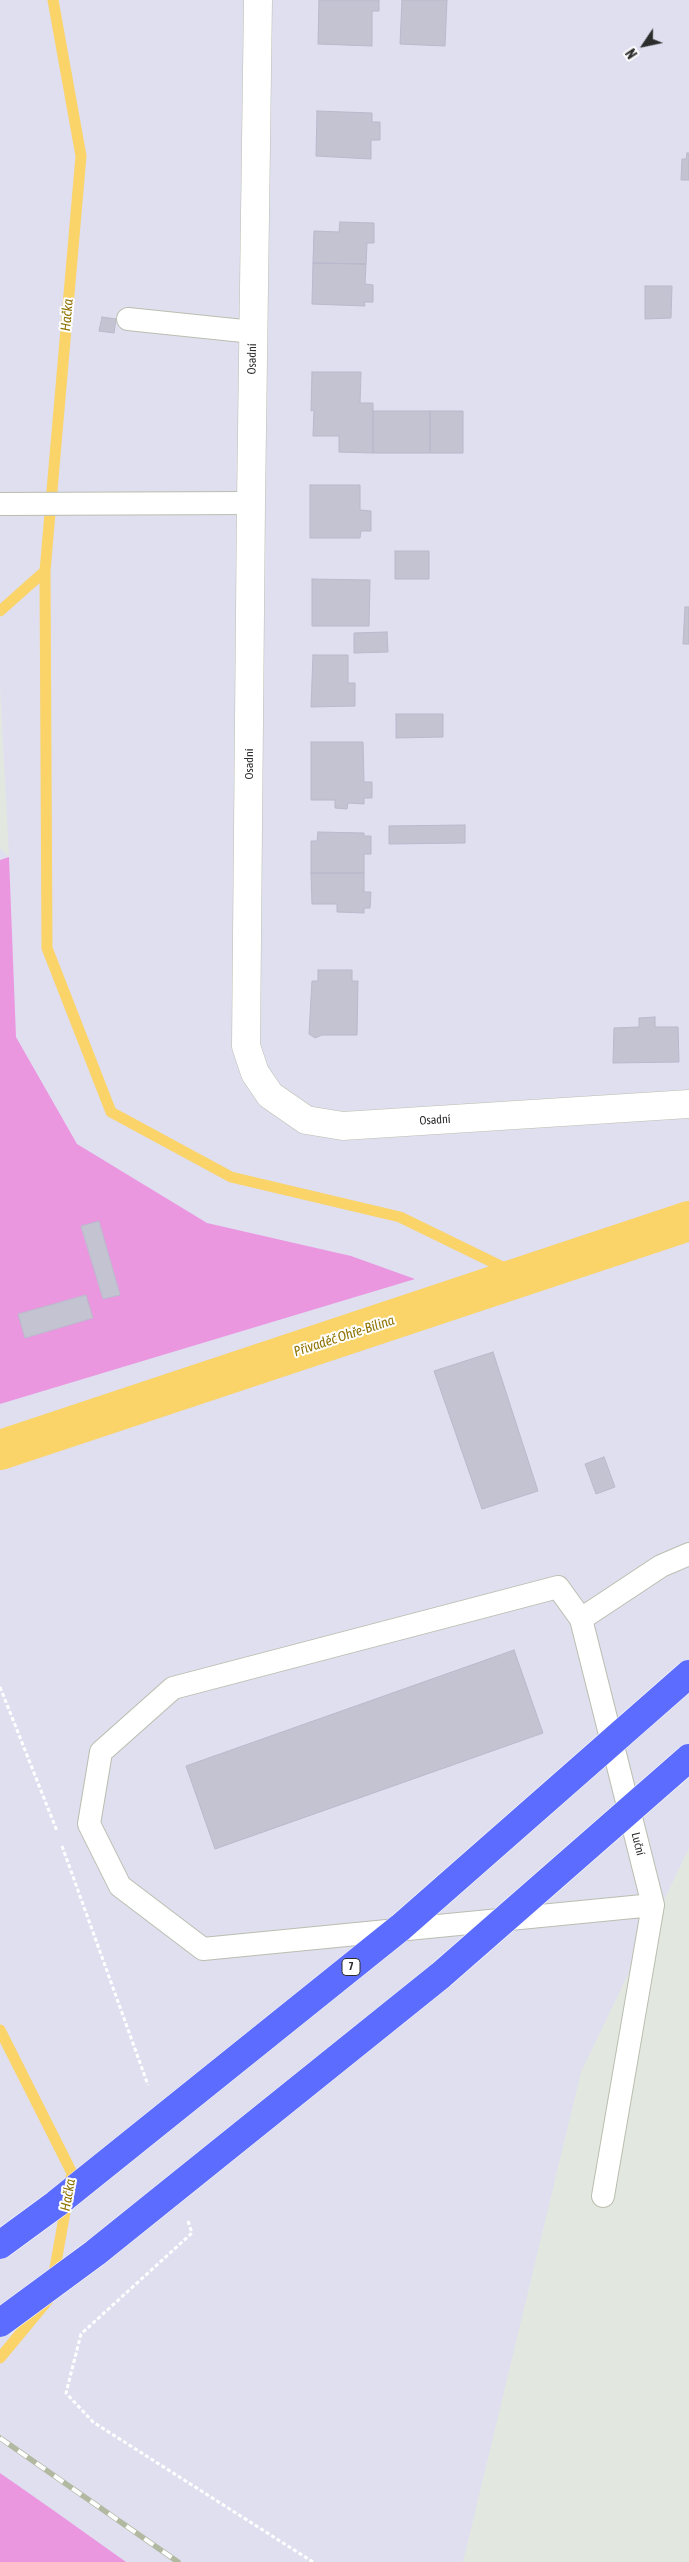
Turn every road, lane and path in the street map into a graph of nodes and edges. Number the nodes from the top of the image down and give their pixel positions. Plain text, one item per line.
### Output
1 (258, 0) edge
2 (128, 319) dead end
3 (253, 332) junction
4 (251, 503) junction
5 (10, 504) edge
6 (689, 1104) edge
7 (689, 1554) edge
8 (581, 1619) junction
9 (689, 1674) edge
10 (689, 1758) edge
11 (653, 1905) junction
12 (603, 2196) dead end
13 (0, 2245) edge
14 (0, 2323) edge

1 - 3 street, Osadní
2 - 3 lane
3 - 4 street, Osadní
4 - 5 lane
4 - 6 street, Osadní
7 - 8 lane
8 - 11 lane, Luční
8 - 11 lane
9 - 13 highway, 7, bridge
10 - 14 highway, bridge
11 - 12 lane, Luční

